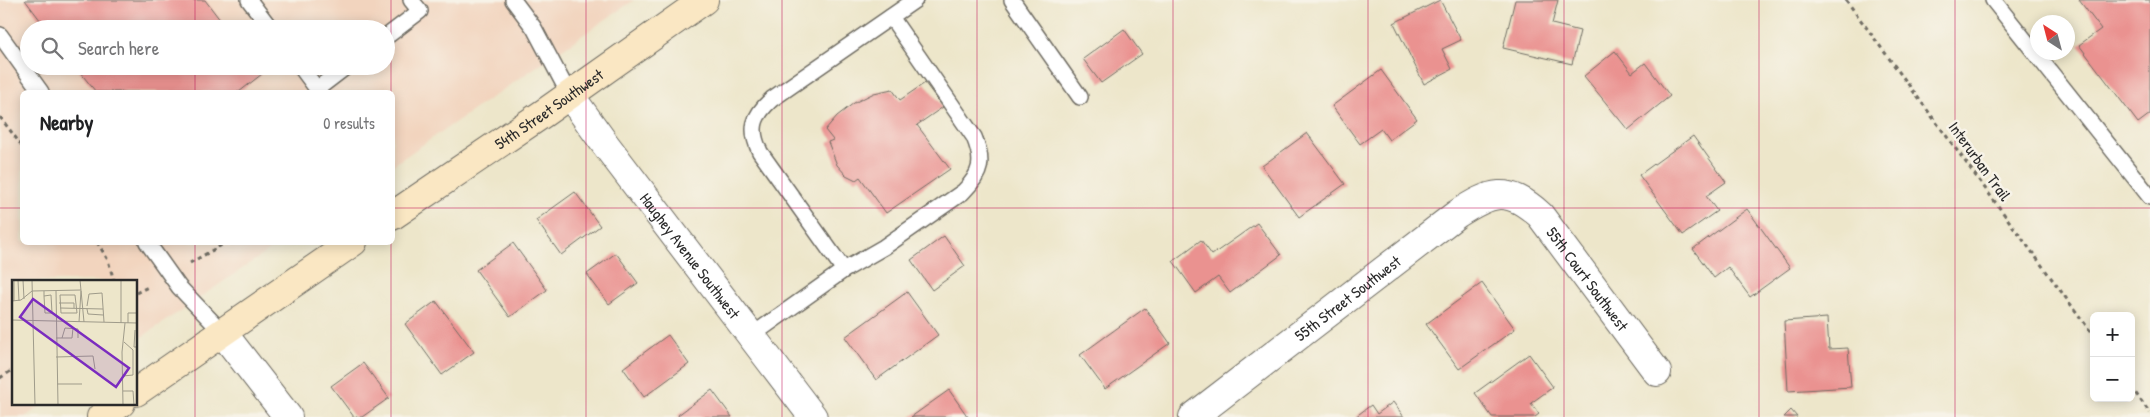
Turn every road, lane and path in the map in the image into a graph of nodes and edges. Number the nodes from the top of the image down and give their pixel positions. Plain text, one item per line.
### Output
1 (249, 0) edge
2 (411, 0) edge
3 (513, 0) edge
4 (704, 0) edge
5 (915, 0) edge
6 (1012, 0) edge
7 (1846, 0) edge
8 (1993, 0) edge
9 (891, 16) junction
10 (264, 20) edge
11 (395, 30) edge
12 (0, 35) edge
13 (20, 63) edge
14 (29, 75) edge
15 (305, 75) edge
16 (335, 75) edge
17 (40, 90) edge
18 (314, 90) edge
19 (316, 90) edge
20 (569, 94) junction
21 (1080, 97) dead end
22 (0, 117) edge
23 (20, 143) edge
24 (2145, 181) edge
25 (1510, 194) joint
26 (2150, 197) edge
27 (395, 214) edge
28 (99, 245) edge
29 (149, 245) edge
30 (349, 245) edge
31 (844, 270) junction
32 (114, 280) edge
33 (2090, 331) edge
34 (222, 332) junction
35 (751, 336) junction
36 (12, 370) edge
37 (1657, 372) dead end
38 (0, 378) edge
39 (138, 391) edge
40 (2135, 392) edge
41 (120, 404) edge
42 (2150, 413) edge
43 (101, 417) edge
44 (288, 417) edge
45 (813, 417) edge
46 (1193, 417) edge

1 - 10 lane
2 - 11 lane
3 - 20 lane
4 - 20 main road, 54th Street Southwest
5 - 9 lane
6 - 21 lane
7 - 33 path, Interurban Trail
8 - 24 lane
9 - 31 lane
9 - 31 lane
12 - 13 lane
14 - 17 lane
15 - 18 lane
16 - 19 lane
20 - 27 main road, 54th Street Southwest
20 - 35 street, Haughey Avenue Southwest
22 - 23 path
24 - 26 lane
25 - 37 street, 55th Court Southwest
25 - 46 street, 55th Street Southwest
28 - 32 path
29 - 34 lane
30 - 34 main road
31 - 35 lane
34 - 39 main road
34 - 44 street
35 - 45 street, Haughey Avenue Southwest
36 - 38 path
40 - 42 path
41 - 43 main road

